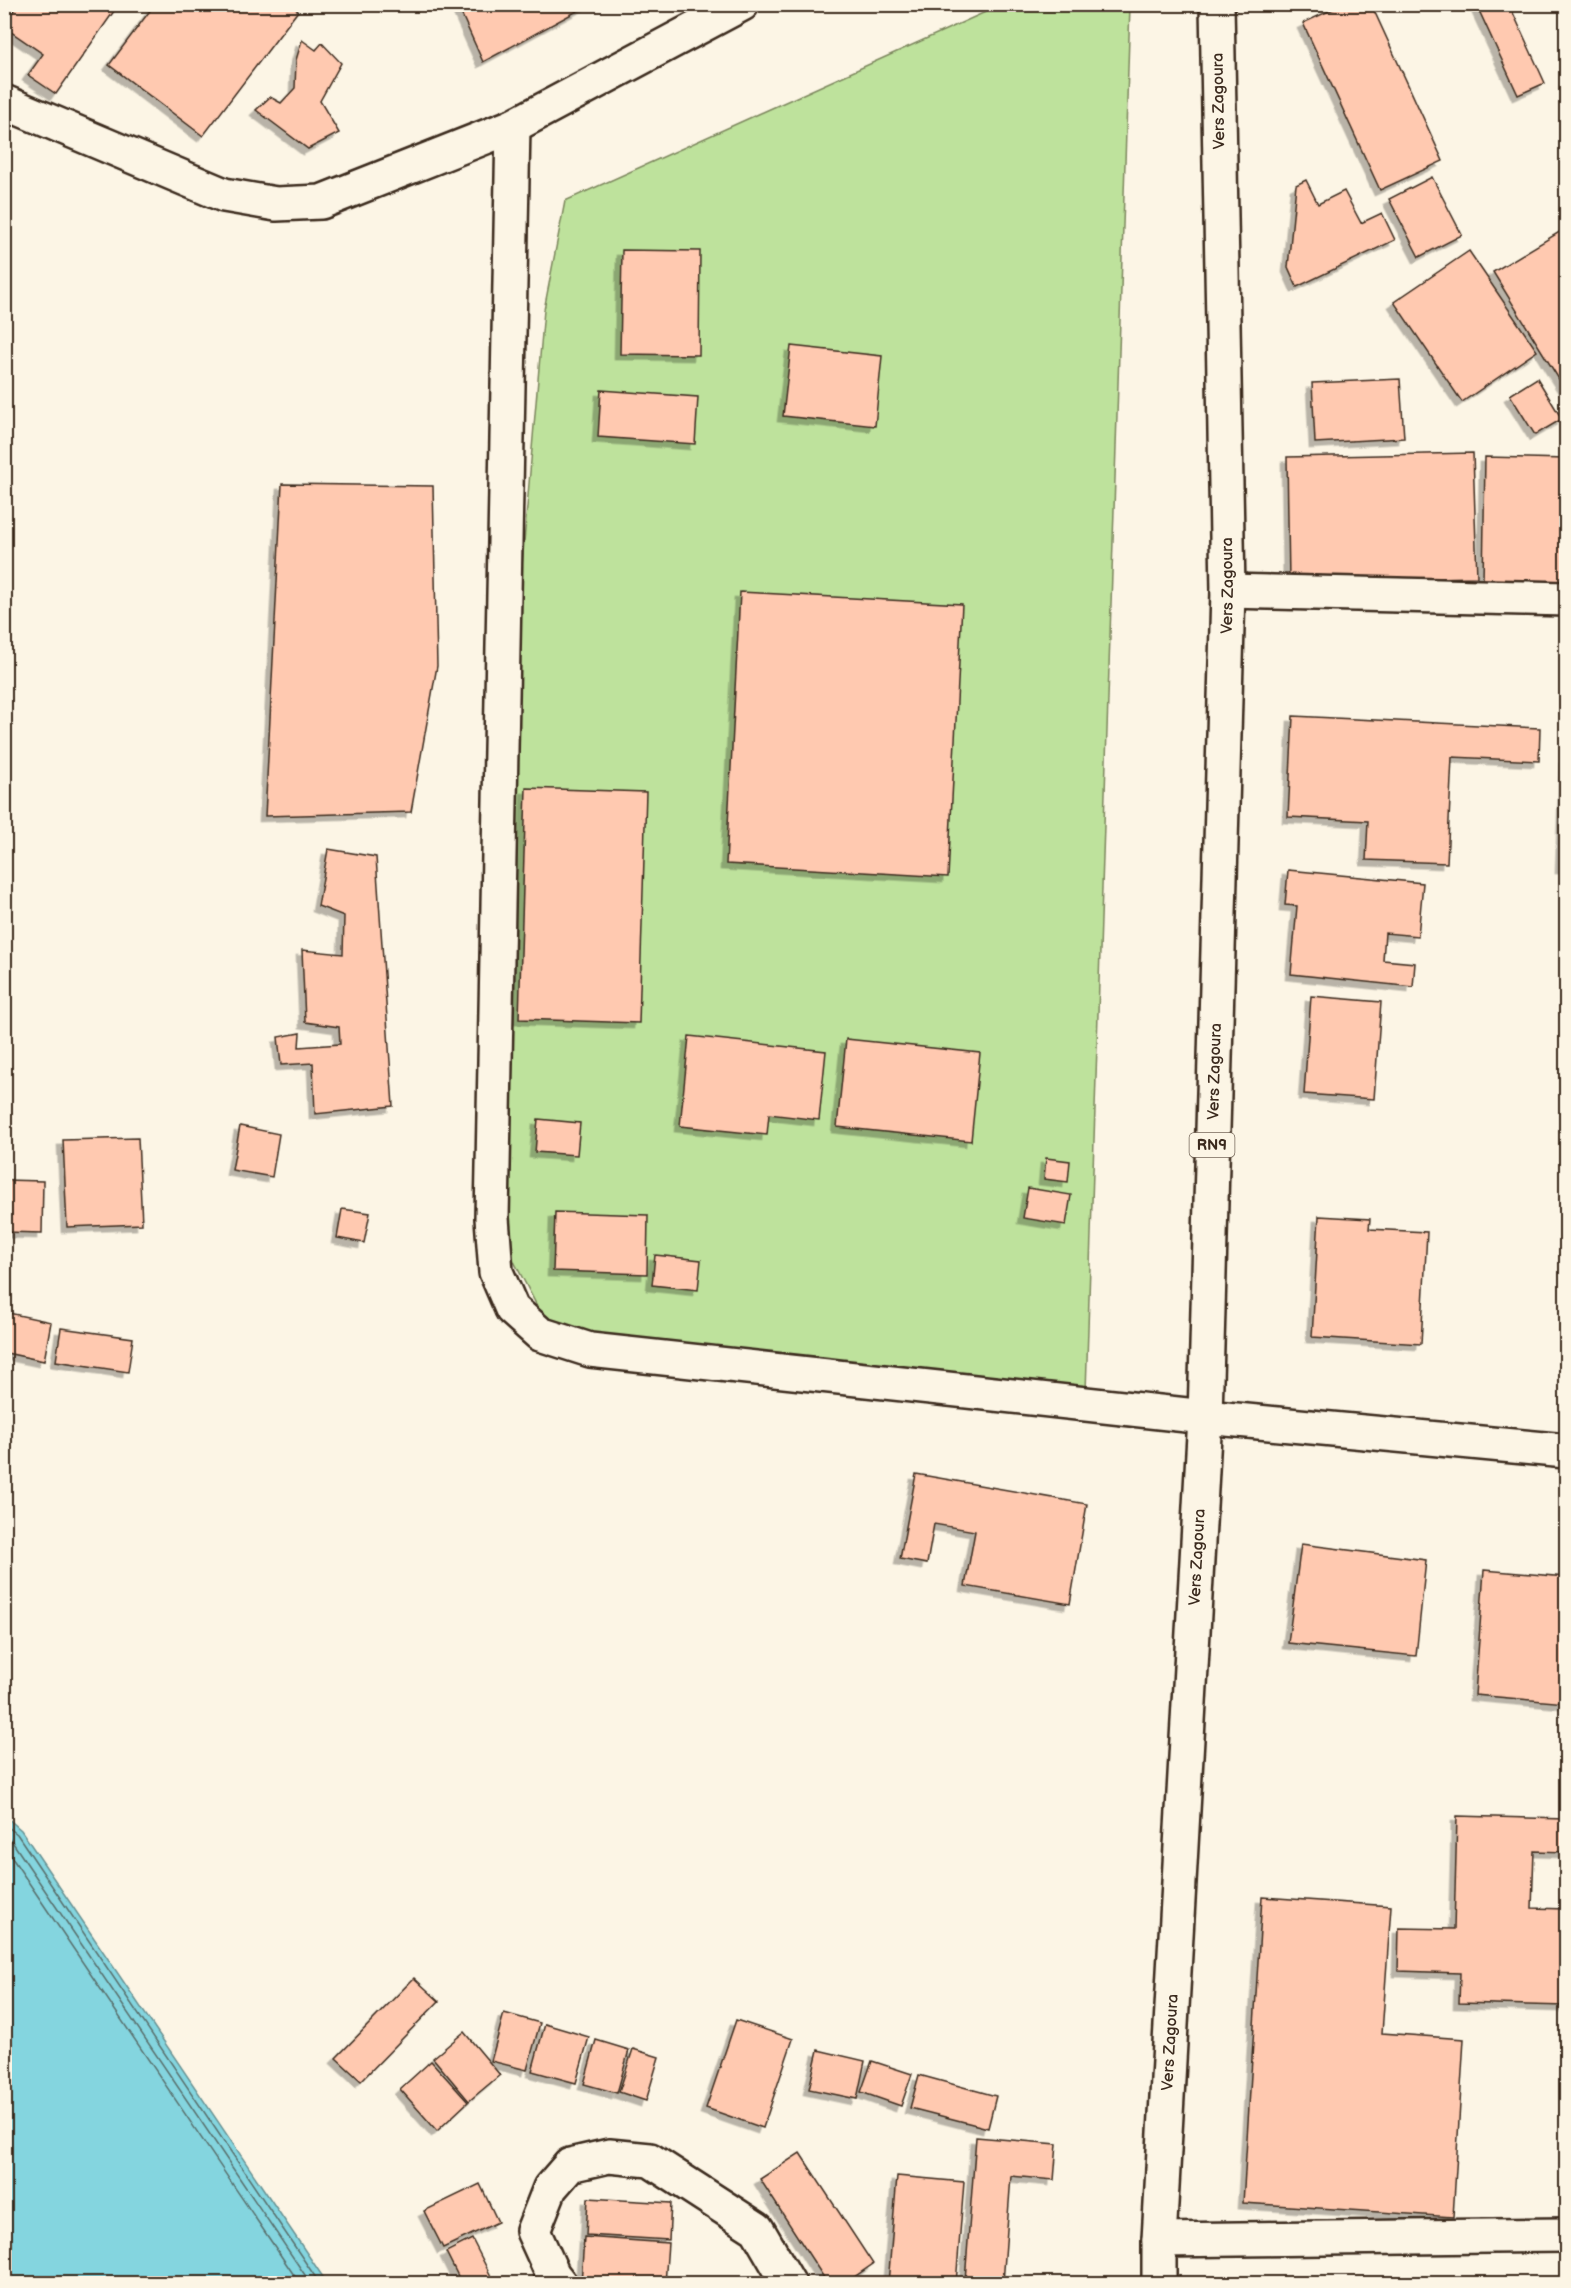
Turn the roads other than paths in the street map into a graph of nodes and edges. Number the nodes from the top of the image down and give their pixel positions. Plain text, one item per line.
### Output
1 (742, 4) edge
2 (1217, 4) edge
3 (4, 102) edge
4 (513, 126) junction
5 (1228, 591) junction
6 (1566, 599) edge
7 (1204, 1417) junction
8 (1566, 1451) edge
9 (1566, 2235) edge
10 (1159, 2240) junction
11 (560, 2283) edge
12 (789, 2283) edge
13 (1159, 2283) edge

1 - 4 street
2 - 5 street, Vers Zagoura / RN9
3 - 4 street
4 - 7 street
5 - 6 street
5 - 7 street, Vers Zagoura / RN9
7 - 8 street
7 - 10 street, Vers Zagoura / RN9
9 - 10 street
10 - 13 street, Vers Zagoura / RN9
11 - 12 street

